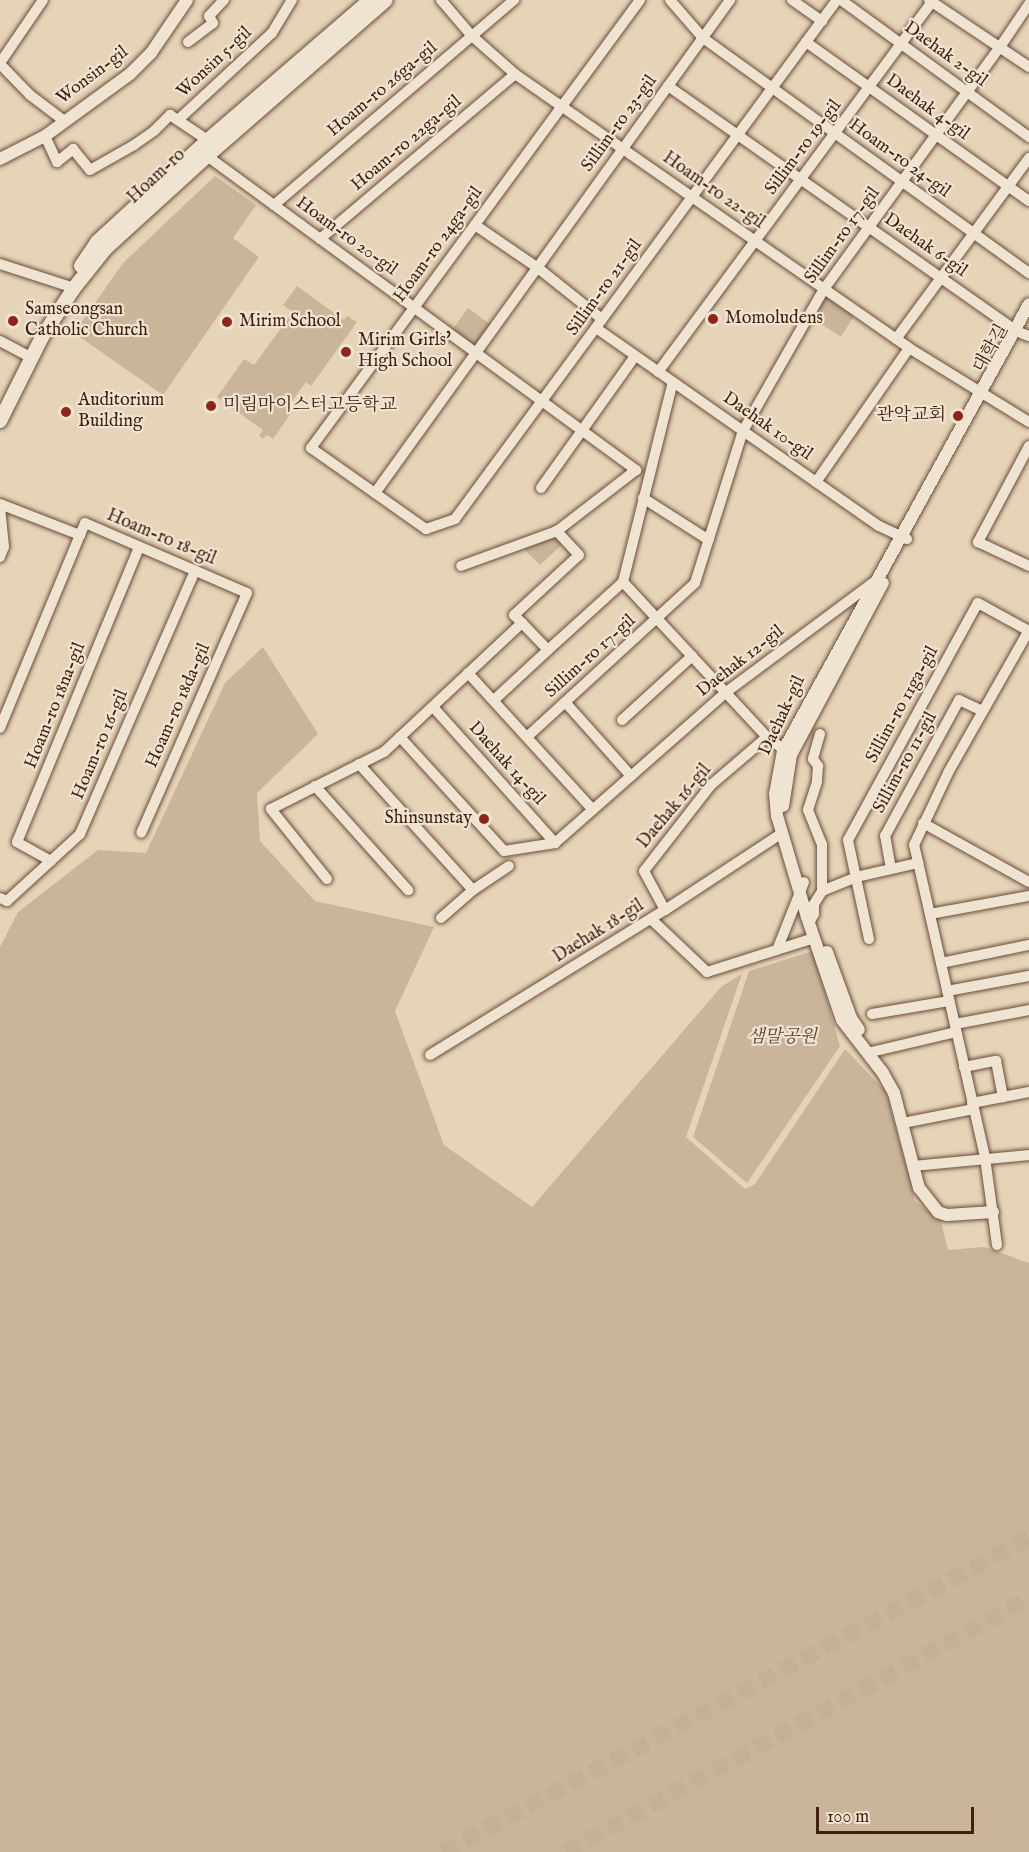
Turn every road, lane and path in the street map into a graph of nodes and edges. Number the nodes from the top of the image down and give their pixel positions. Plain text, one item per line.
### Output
1 (43, 0) edge
2 (187, 0) edge
3 (224, 0) edge
4 (292, 0) edge
5 (370, 0) edge
6 (387, 0) edge
7 (441, 0) edge
8 (513, 0) edge
9 (640, 0) edge
10 (670, 0) edge
11 (730, 0) edge
12 (792, 0) edge
13 (839, 0) edge
14 (931, 1) edge
15 (1029, 4) edge
16 (822, 21) junction
17 (472, 36) junction
18 (702, 38) junction
19 (188, 42) dead end
20 (806, 42) junction
21 (901, 44) junction
22 (1000, 47) junction
23 (0, 64) edge
24 (1029, 67) edge
25 (515, 74) junction
26 (668, 86) junction
27 (869, 87) junction
28 (772, 88) junction
29 (968, 92) junction
30 (562, 106) junction
31 (63, 120) junction
32 (178, 120) junction
33 (835, 133) junction
34 (738, 135) junction
35 (936, 135) junction
36 (45, 136) junction
37 (1029, 137) edge
38 (211, 148) junction
39 (623, 149) junction
40 (1029, 158) edge
41 (0, 159) edge
42 (801, 180) junction
43 (902, 182) junction
44 (1008, 186) junction
45 (692, 197) junction
46 (1029, 201) edge
47 (274, 205) junction
48 (475, 225) junction
49 (869, 227) junction
50 (974, 233) junction
51 (320, 238) junction
52 (755, 241) junction
53 (0, 264) edge
54 (538, 268) junction
55 (1029, 273) edge
56 (941, 278) junction
57 (70, 287) junction
58 (824, 289) junction
59 (1029, 304) edge
60 (414, 307) junction
61 (1029, 319) edge
62 (599, 324) junction
63 (1022, 333) edge
64 (896, 339) junction
65 (0, 341) edge
66 (909, 348) junction
67 (476, 352) junction
68 (28, 356) junction
69 (635, 356) junction
70 (658, 372) junction
71 (673, 382) junction
72 (983, 395) junction
73 (542, 401) junction
74 (0, 408) edge
75 (0, 420) edge
76 (1029, 422) edge
77 (582, 429) junction
78 (743, 431) junction
79 (1029, 446) edge
80 (636, 470) junction
81 (648, 478) junction
82 (816, 482) junction
83 (541, 488) dead end
84 (375, 492) junction
85 (644, 498) junction
86 (0, 506) edge
87 (556, 531) junction
88 (80, 535) junction
89 (904, 537) junction
90 (709, 540) junction
91 (139, 547) junction
92 (0, 557) edge
93 (460, 566) dead end
94 (1029, 566) edge
95 (195, 571) junction
96 (875, 581) junction
97 (623, 582) junction
98 (247, 593) joint
99 (657, 618) junction
100 (522, 623) junction
101 (1029, 631) edge
102 (548, 650) junction
103 (692, 656) junction
104 (468, 673) junction
105 (725, 693) junction
106 (494, 700) junction
107 (565, 702) junction
108 (433, 706) junction
109 (983, 711) junction
110 (622, 720) dead end
111 (0, 728) edge
112 (820, 734) dead end
113 (528, 736) junction
114 (400, 737) junction
115 (767, 737) junction
116 (787, 753) junction
117 (359, 764) junction
118 (631, 776) junction
119 (315, 786) junction
120 (592, 810) junction
121 (923, 823) junction
122 (141, 833) dead end
123 (782, 833) junction
124 (555, 843) junction
125 (51, 861) junction
126 (918, 862) junction
127 (509, 866) dead end
128 (891, 869) junction
129 (856, 877) junction
130 (327, 879) dead end
131 (1029, 882) edge
132 (802, 887) junction
133 (408, 890) dead end
134 (473, 890) junction
135 (822, 891) junction
136 (1029, 896) edge
137 (0, 898) edge
138 (665, 910) junction
139 (930, 914) junction
140 (441, 918) dead end
141 (651, 919) junction
142 (811, 919) junction
143 (814, 938) junction
144 (869, 939) dead end
145 (1029, 945) edge
146 (777, 950) junction
147 (941, 963) junction
148 (1029, 976) edge
149 (948, 996) junction
150 (1029, 1010) edge
151 (872, 1014) dead end
152 (955, 1028) junction
153 (871, 1052) junction
154 (430, 1055) dead end
155 (964, 1067) junction
156 (1029, 1092) edge
157 (1003, 1097) junction
158 (973, 1106) junction
159 (907, 1122) junction
160 (1029, 1155) edge
161 (985, 1157) junction
162 (916, 1166) junction
163 (993, 1209) junction
164 (997, 1245) dead end

1 - 23 street
2 - 31 street, Wonsin-gil
3 - 19 street
4 - 32 street, Wonsin 5-gil
5 - 38 main road
6 - 38 main road, Hoam-ro
7 - 17 street, Hoam-ro 22-gil
8 - 17 street, Hoam-ro 26ga-gil
9 - 30 street, Hoam-ro 24ga-gil
10 - 18 street, Hoam-ro 24-gil
11 - 18 street, Sillim-ro 23-gil
12 - 16 street
13 - 16 street, Sillim-ro 21-gil
13 - 21 street, Daehak 2-gil
14 - 21 street, Sillim-ro 19-gil
14 - 22 street
15 - 22 street, Sillim-ro 17-gil
16 - 20 street, Sillim-ro 21-gil
17 - 25 street, Hoam-ro 22-gil
17 - 47 street, Hoam-ro 26ga-gil
18 - 26 street, Sillim-ro 23-gil
18 - 28 street, Hoam-ro 24-gil
20 - 27 street, Daehak 4-gil
20 - 28 street, Sillim-ro 21-gil
21 - 27 street, Sillim-ro 19-gil
21 - 29 street, Daehak 2-gil
22 - 24 street
22 - 29 street, Sillim-ro 17-gil
23 - 31 street
25 - 30 street, Hoam-ro 22-gil
25 - 51 street, Hoam-ro 22ga-gil
26 - 34 street, Daehak 6-gil
26 - 39 street, Sillim-ro 23-gil
27 - 33 street, Sillim-ro 19-gil
27 - 35 street, Daehak 4-gil
28 - 33 street, Hoam-ro 24-gil
28 - 34 street, Sillim-ro 21-gil
29 - 35 street, Sillim-ro 17-gil
29 - 37 street, Daehak 2-gil
30 - 39 street, Hoam-ro 22-gil
30 - 48 street, Hoam-ro 24ga-gil
31 - 36 street, Wonsin-gil
32 - 36 street
32 - 38 street, Hoam-ro 20-gil
33 - 42 street, Sillim-ro 19-gil
33 - 43 street, Hoam-ro 24-gil
34 - 42 street, Daehak 6-gil
34 - 45 street, Sillim-ro 21-gil
35 - 43 street, Sillim-ro 17-gil
35 - 44 street, Daehak 4-gil
36 - 41 street, Wonsin-gil
38 - 47 street, Hoam-ro 20-gil
38 - 57 main road, Hoam-ro
39 - 45 street, Hoam-ro 22-gil
39 - 54 street, Sillim-ro 23-gil
40 - 44 street
42 - 49 street, Daehak 6-gil
42 - 52 street, Sillim-ro 19-gil
43 - 49 street, Sillim-ro 17-gil
43 - 50 street, Hoam-ro 24-gil
44 - 46 street, Daehak 4-gil
44 - 50 street
45 - 52 street, Hoam-ro 22-gil
45 - 62 street, Sillim-ro 21-gil
47 - 51 street, Hoam-ro 20-gil
48 - 54 street
48 - 60 street, Hoam-ro 24ga-gil
49 - 56 street, Daehak 6-gil
49 - 58 street, Sillim-ro 17-gil
50 - 55 street, Hoam-ro 24-gil
50 - 56 street
51 - 60 street, Hoam-ro 20-gil
52 - 58 street, Hoam-ro 22-gil
52 - 70 street, Sillim-ro 19-gil
53 - 57 street
54 - 62 street
54 - 67 street, Sillim-ro 23-gil
56 - 63 street, Daehak 6-gil
56 - 64 street
57 - 68 main road, Hoam-ro
58 - 64 street, Hoam-ro 22-gil
58 - 78 street, Sillim-ro 17-gil
59 - 63 street, Daehak-gil
60 - 67 street, Hoam-ro 20-gil
60 - 84 street, Hoam-ro 24ga-gil
61 - 63 street, 대학길
62 - 69 street, Daehak 10-gil
62 - 73 street, Sillim-ro 21-gil
63 - 72 street, Daehak-gil
64 - 66 street, Hoam-ro 22-gil
65 - 68 street
66 - 72 street, Hoam-ro 22-gil
66 - 82 street
67 - 73 street, Hoam-ro 20-gil
67 - 84 street, Sillim-ro 23-gil
68 - 74 main road
68 - 75 main road, Hoam-ro
69 - 70 street, Daehak 10-gil
69 - 77 street
70 - 71 street, Daehak 10-gil
71 - 78 street, Daehak 10-gil
71 - 81 street
72 - 76 street, Hoam-ro 22-gil
72 - 89 street, Daehak-gil
73 - 77 street, Hoam-ro 20-gil
73 - 84 street, Sillim-ro 21-gil
77 - 80 street, Hoam-ro 20-gil
77 - 83 street
78 - 82 street, Daehak 10-gil
78 - 90 street, Sillim-ro 17-gil
79 - 94 street
80 - 81 street, Hoam-ro 20-gil
80 - 87 street
81 - 85 street
82 - 89 street, Daehak 10-gil
85 - 90 street
85 - 97 street
86 - 88 street, Hoam-ro 18-gil
86 - 92 street
87 - 93 street
87 - 100 street
88 - 91 street, Hoam-ro 18-gil
88 - 111 street
89 - 96 street, Daehak-gil
89 - 116 street
90 - 99 street, Sillim-ro 17-gil
91 - 95 street, Hoam-ro 18-gil
91 - 125 street, Hoam-ro 18na-gil
95 - 98 street, Hoam-ro 18-gil
95 - 125 street, Hoam-ro 16-gil
96 - 105 street, Daehak 12-gil
96 - 116 street, Daehak-gil
97 - 99 street
97 - 102 street, Daehak 14-gil
98 - 122 street, Hoam-ro 18da-gil
99 - 103 street
99 - 107 street, Sillim-ro 17-gil
100 - 102 street
100 - 104 street
101 - 109 street
101 - 129 street, Sillim-ro 11ga-gil
102 - 106 street, Daehak 14-gil
103 - 105 street
103 - 110 street
104 - 106 street, Daehak 14-gil
104 - 108 street
105 - 115 street
105 - 118 street, Daehak 12-gil
106 - 113 street, Daehak 14-gil
107 - 113 street, Sillim-ro 17-gil
107 - 118 street
108 - 114 street
108 - 124 street, Daehak 14-gil
109 - 121 street
109 - 128 street, Sillim-ro 11-gil
112 - 135 street
113 - 120 street, Daehak 14-gil
114 - 117 street
114 - 124 street
115 - 116 street
115 - 138 street, Daehak 16-gil
116 - 123 street, Daehak-gil
116 - 132 street
117 - 119 street
117 - 134 street
118 - 120 street, Daehak 12-gil
119 - 130 street
119 - 133 street
120 - 124 street, Daehak 12-gil
121 - 126 street
121 - 131 street
123 - 132 street, Daehak-gil
123 - 138 street, Daehak 18-gil
125 - 137 street, Hoam-ro 16-gil
126 - 128 street
126 - 139 street
127 - 134 street
128 - 129 street
129 - 135 street
129 - 144 street
132 - 142 street, Daehak-gil
132 - 146 street
134 - 140 street
135 - 142 street
136 - 139 street
138 - 141 street, Daehak 18-gil
139 - 147 street
141 - 146 street
141 - 154 street, Daehak 18-gil
142 - 143 street, Daehak-gil
142 - 153 street
143 - 146 street
143 - 153 street, Daehak-gil
145 - 147 street
147 - 149 street
148 - 149 street
149 - 151 street
149 - 152 street
150 - 152 street
152 - 153 street
152 - 155 street
153 - 159 street, Daehak-gil
155 - 157 street
155 - 158 street
156 - 157 street
157 - 158 street
158 - 159 street
158 - 161 street
159 - 162 street, Daehak-gil
160 - 161 street
161 - 162 street
161 - 163 street
162 - 163 street, Daehak-gil
163 - 164 street

